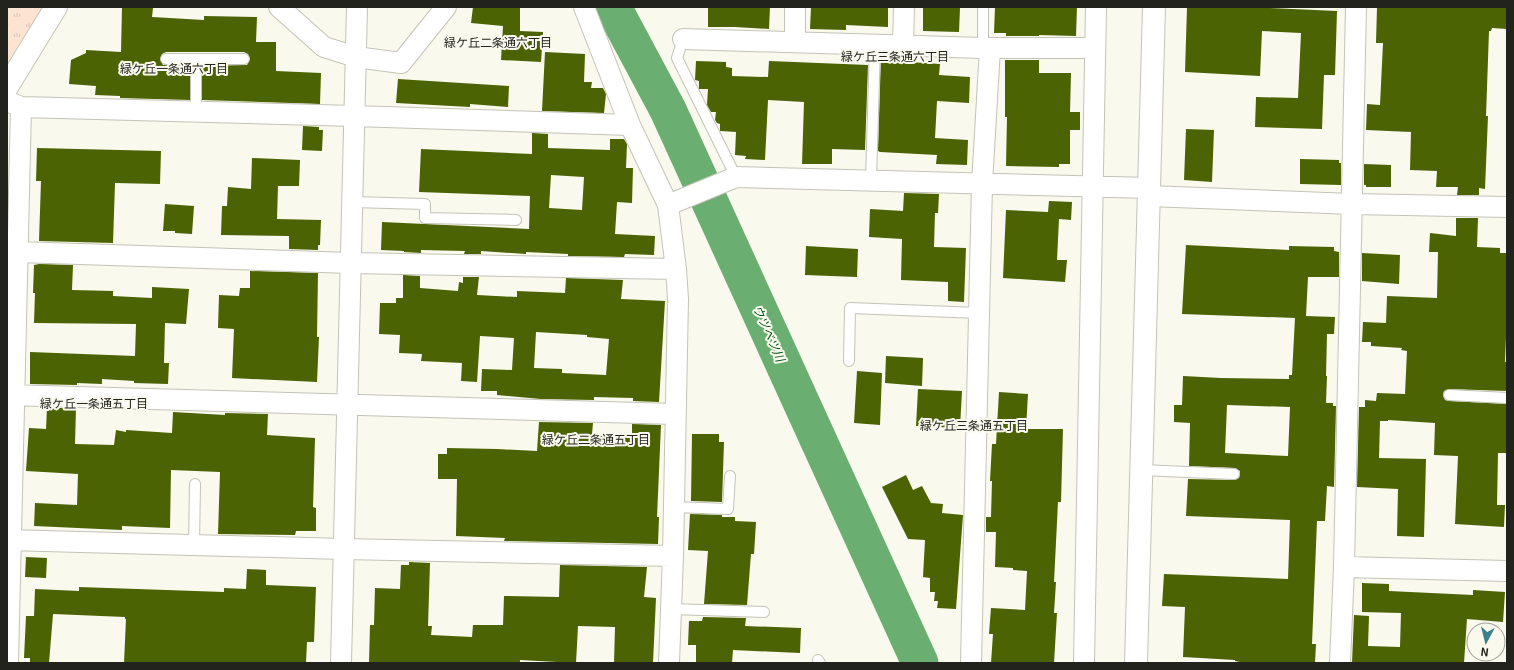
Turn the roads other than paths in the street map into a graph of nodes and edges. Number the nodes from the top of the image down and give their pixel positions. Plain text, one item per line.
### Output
1 (56, 7) edge
2 (279, 7) edge
3 (357, 7) edge
4 (446, 7) edge
5 (584, 7) edge
6 (795, 7) edge
7 (904, 7) edge
8 (983, 7) edge
9 (1096, 7) edge
10 (1154, 7) edge
11 (1356, 7) edge
12 (683, 39) joint
13 (795, 42) junction
14 (875, 44) junction
15 (903, 46) junction
16 (986, 48) junction
17 (1094, 48) junction
18 (356, 57) junction
19 (166, 59) dead end
20 (196, 59) junction
21 (244, 59) dead end
22 (7, 87) edge
23 (14, 104) edge
24 (196, 112) junction
25 (354, 116) junction
26 (630, 125) junction
27 (732, 178) junction
28 (871, 180) junction
29 (982, 184) junction
30 (1093, 186) junction
31 (1149, 192) junction
32 (352, 202) junction
33 (673, 202) junction
34 (1352, 204) junction
35 (1507, 207) edge
36 (516, 220) dead end
37 (12, 252) edge
38 (351, 262) junction
39 (676, 269) junction
40 (979, 313) junction
41 (849, 361) dead end
42 (1449, 394) dead end
43 (11, 395) edge
44 (1507, 398) edge
45 (348, 404) junction
46 (676, 414) junction
47 (1141, 470) junction
48 (1234, 474) dead end
49 (730, 476) dead end
50 (195, 484) dead end
51 (674, 507) junction
52 (9, 540) edge
53 (194, 545) junction
54 (344, 549) junction
55 (673, 556) junction
56 (1344, 567) junction
57 (1507, 571) edge
58 (671, 608) junction
59 (764, 612) dead end
60 (8, 663) edge
61 (341, 663) edge
62 (669, 663) edge
63 (971, 663) edge
64 (1084, 663) edge
65 (1136, 663) edge
66 (1340, 663) edge

1 - 22 street
2 - 18 street
3 - 18 street
4 - 18 street
5 - 26 street
6 - 13 street
7 - 15 street
8 - 16 lane
9 - 17 street
10 - 31 street
11 - 34 street
12 - 13 street
12 - 27 lane
13 - 14 street
14 - 15 street
14 - 28 lane
15 - 16 street
16 - 17 street
16 - 29 street
17 - 30 street
18 - 25 street
19 - 20 lane
20 - 21 lane
20 - 24 lane
23 - 24 street
23 - 37 street
24 - 25 street
25 - 26 street
25 - 32 street
26 - 33 street
27 - 28 street
27 - 33 street
28 - 29 street
29 - 30 street
29 - 40 street
30 - 31 street
30 - 64 street
31 - 34 street
31 - 47 street
32 - 36 lane
32 - 38 street
33 - 39 street
34 - 35 street
34 - 56 street
37 - 38 street
37 - 43 street
38 - 39 street
38 - 45 street
39 - 46 street
40 - 41 lane
40 - 63 street
42 - 44 lane
43 - 45 street
43 - 52 street
45 - 46 street
45 - 54 street
46 - 51 street
47 - 48 lane
47 - 65 street
49 - 51 lane
50 - 53 lane
51 - 55 street
52 - 53 street
52 - 60 street
53 - 54 street
54 - 55 street
54 - 61 street
55 - 58 street
56 - 57 street
56 - 66 street
58 - 59 lane
58 - 62 street

